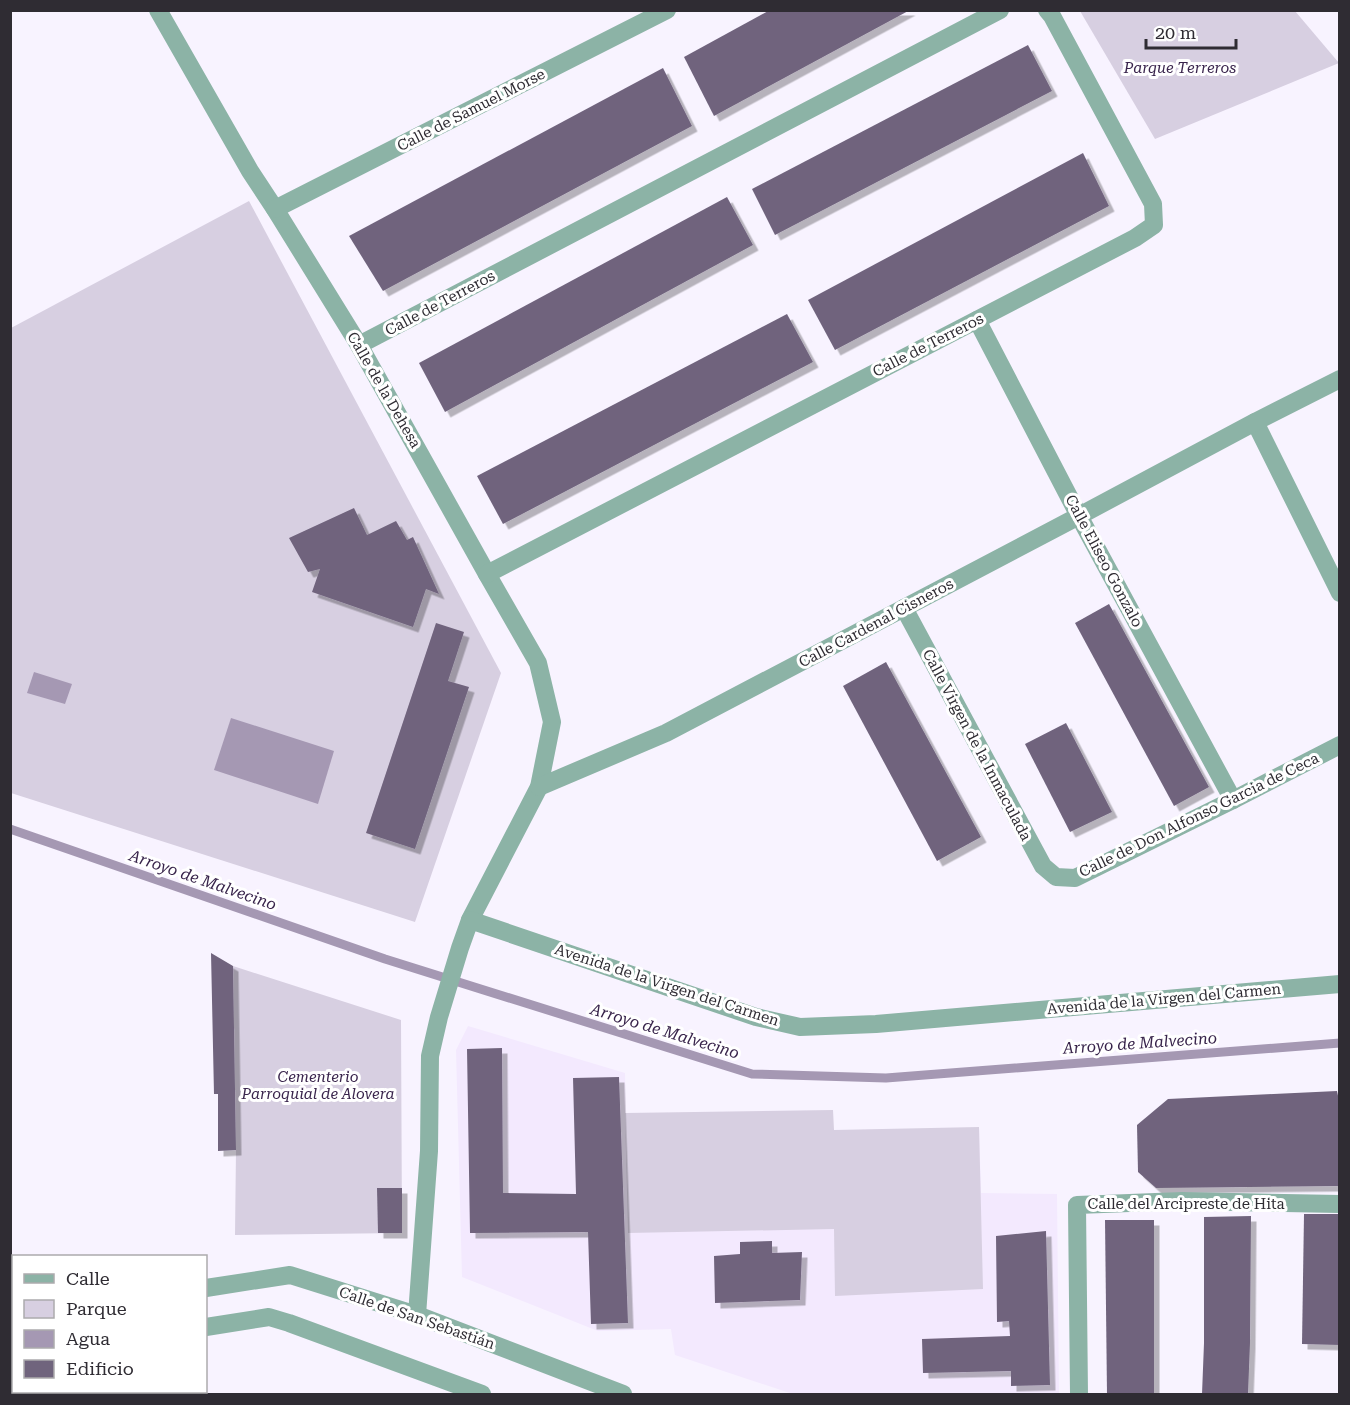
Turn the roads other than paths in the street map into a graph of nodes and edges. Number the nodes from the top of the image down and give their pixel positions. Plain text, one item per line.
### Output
1 (158, 10) edge
2 (667, 10) edge
3 (1000, 10) edge
4 (1047, 10) edge
5 (275, 209) junction
6 (977, 320) junction
7 (359, 345) junction
8 (1340, 379) edge
9 (1255, 422) junction
10 (1079, 516) junction
11 (487, 574) junction
12 (1340, 593) edge
13 (904, 608) junction
14 (1340, 745) edge
15 (538, 787) junction
16 (1233, 800) junction
17 (1056, 877) joint
18 (470, 920) junction
19 (1340, 984) edge
20 (1340, 1204) edge
21 (207, 1288) edge
22 (417, 1315) junction
23 (207, 1327) edge
24 (482, 1395) edge
25 (623, 1395) edge
26 (1079, 1395) edge

1 - 5 street, Calle de la Dehesa
2 - 5 street, Calle de Samuel Morse
3 - 7 street, Calle de Terreros
4 - 6 street, Calle de Terreros
5 - 7 street, Calle de la Dehesa
6 - 10 street, Calle Eliseo Gonzalo
6 - 11 street, Calle de Terreros
7 - 11 street, Calle de la Dehesa
8 - 9 street, Calle Cardenal Cisneros
9 - 10 street, Calle Cardenal Cisneros
9 - 12 street
10 - 13 street, Calle Cardenal Cisneros
10 - 16 street, Calle Eliseo Gonzalo
11 - 15 street, Calle de la Dehesa
13 - 15 street, Calle Cardenal Cisneros
13 - 17 street, Calle Virgen de la Inmaculada
14 - 16 street, Calle de Don Alfonso Garcia de Ceca
15 - 18 street
16 - 17 street, Calle de Don Alfonso Garcia de Ceca
18 - 19 street, Avenida de la Virgen del Carmen
18 - 22 street
20 - 26 street, Calle del Arcipreste de Hita
21 - 22 street, Calle de San Sebastián
22 - 25 street, Calle de San Sebastián
23 - 24 street

